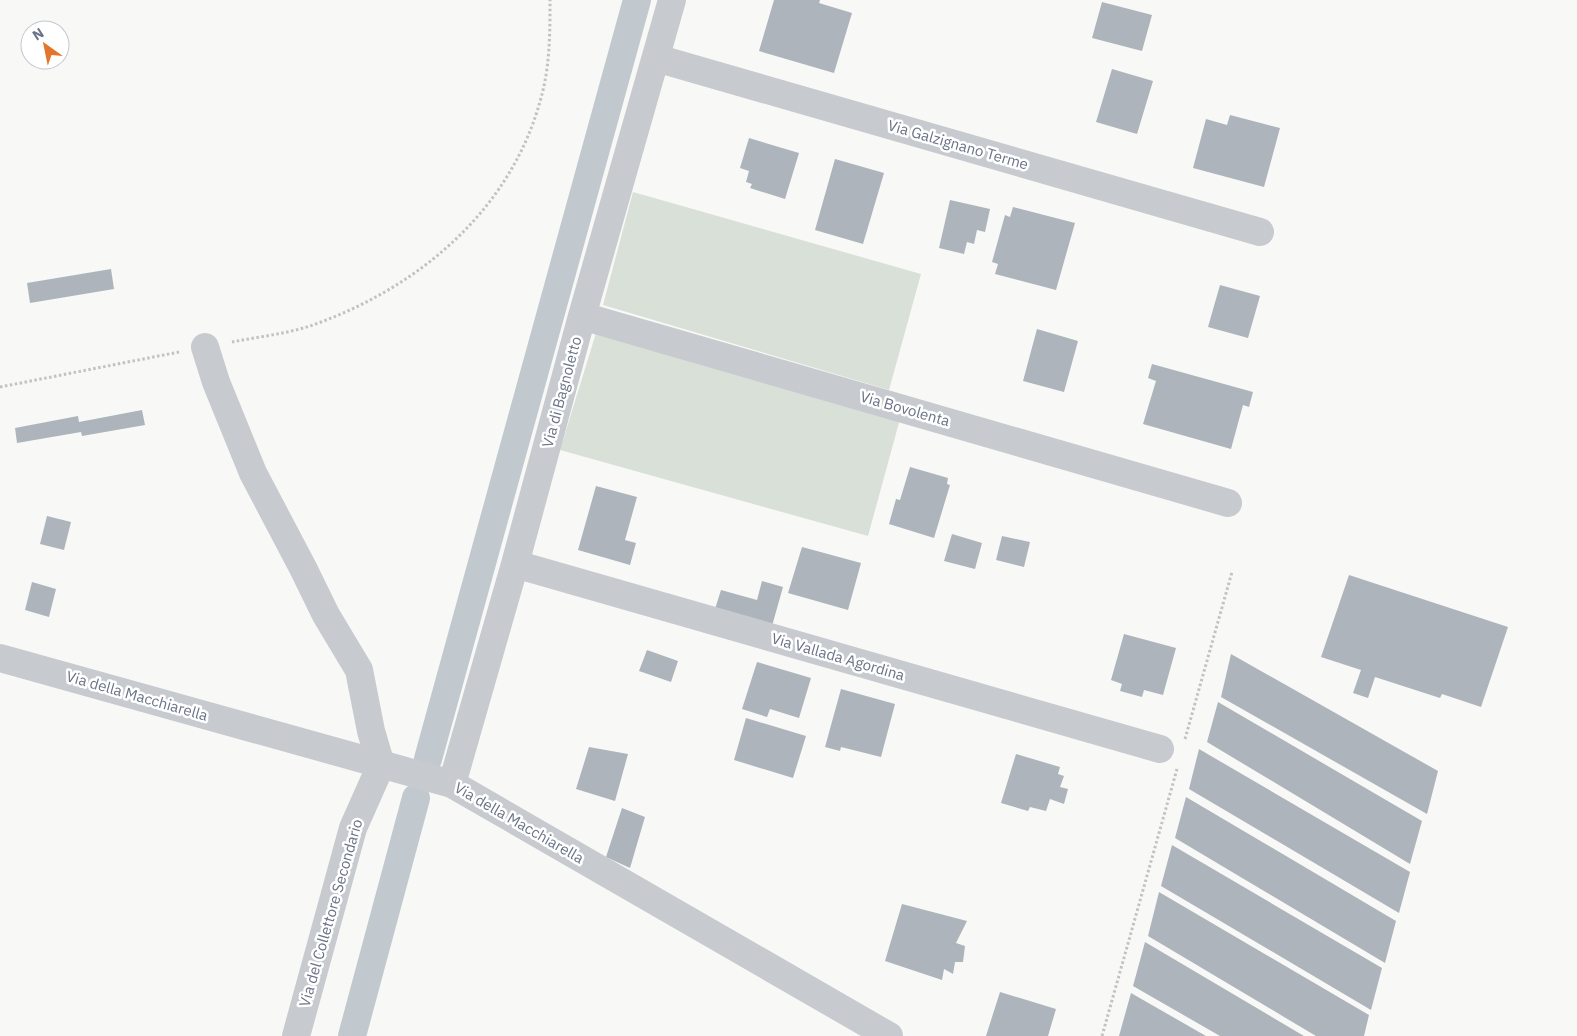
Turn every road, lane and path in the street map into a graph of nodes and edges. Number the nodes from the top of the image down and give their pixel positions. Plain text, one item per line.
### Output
1 (550, 0) edge
2 (672, 0) edge
3 (656, 58) junction
4 (1260, 232) dead end
5 (582, 316) junction
6 (206, 347) junction
7 (0, 387) edge
8 (1228, 503) dead end
9 (515, 564) junction
10 (1232, 572) dead end
11 (0, 658) edge
12 (1175, 751) junction
13 (381, 765) junction
14 (452, 784) junction
15 (296, 1036) edge
16 (889, 1036) edge
17 (1102, 1036) edge

1 - 6 path
2 - 3 street, Via di Bagnoletto
3 - 4 street, Via Galzignano Terme
3 - 5 street, Via di Bagnoletto
5 - 8 street, Via Bovolenta
5 - 9 street, Via di Bagnoletto
6 - 7 path
6 - 13 street
9 - 12 street, Via Vallada Agordina
9 - 14 street, Via di Bagnoletto
10 - 12 path
11 - 13 street, Via della Macchiarella
12 - 17 path
13 - 14 street, Via della Macchiarella
13 - 15 street, Via del Collettore Secondario
14 - 16 street, Via della Macchiarella

